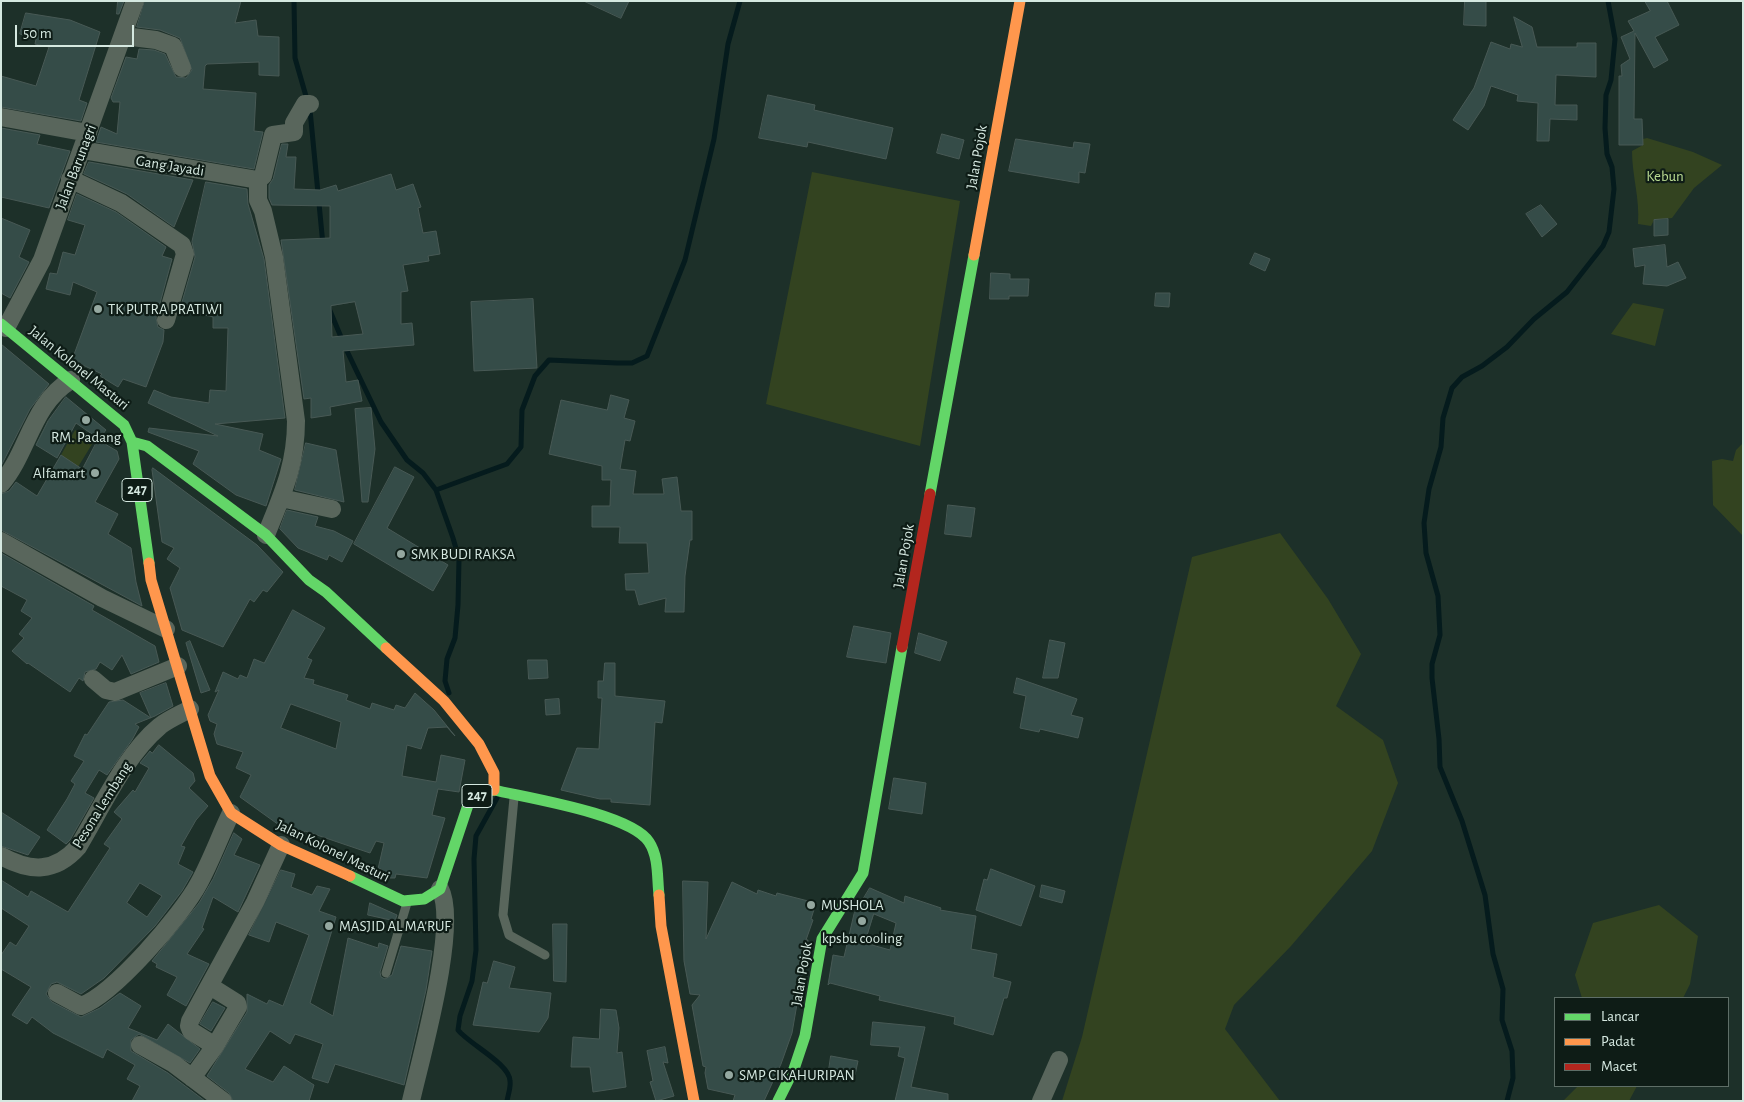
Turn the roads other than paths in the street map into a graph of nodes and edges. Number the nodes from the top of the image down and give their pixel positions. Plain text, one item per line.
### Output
1 (135, 1) edge
2 (1020, 1) edge
3 (124, 36) junction
4 (182, 68) dead end
5 (310, 104) dead end
6 (1, 118) edge
7 (88, 133) junction
8 (82, 150) junction
9 (70, 179) junction
10 (258, 180) junction
11 (166, 320) dead end
12 (4, 326) edge
13 (71, 380) junction
14 (132, 442) junction
15 (1, 484) edge
16 (281, 498) junction
17 (332, 509) dead end
18 (266, 535) junction
19 (4, 549) edge
20 (166, 628) junction
21 (178, 666) junction
22 (93, 679) dead end
23 (190, 709) junction
24 (494, 790) junction
25 (514, 794) junction
26 (231, 813) junction
27 (281, 845) junction
28 (1, 856) edge
29 (440, 889) junction
30 (407, 900) junction
31 (545, 956) dead end
32 (386, 973) dead end
33 (210, 986) junction
34 (57, 993) dead end
35 (140, 1045) dead end
36 (215, 1046) junction
37 (1059, 1060) dead end
38 (192, 1078) junction
39 (222, 1101) edge
40 (411, 1101) edge
41 (694, 1101) edge
42 (778, 1101) edge
43 (1041, 1101) edge

1 - 3 street, Jalan Barunagri
2 - 42 street, Jalan Pojok
3 - 4 street
3 - 7 street, Jalan Barunagri
5 - 10 street
6 - 7 street
7 - 8 street, Jalan Barunagri
8 - 9 street, Jalan Barunagri
8 - 10 street, Gang Jayadi
9 - 11 street
9 - 12 street, Jalan Barunagri
10 - 16 street
12 - 13 street, Jalan Kolonel Masturi / 247
13 - 14 street, Jalan Kolonel Masturi / 247
13 - 15 street
14 - 18 street
14 - 20 street, Jalan Kolonel Masturi / 247
16 - 17 street
16 - 18 street
18 - 24 street
19 - 20 street
20 - 21 street, Jalan Kolonel Masturi / 247
21 - 22 street
21 - 23 street, Jalan Kolonel Masturi / 247
23 - 26 street, Jalan Kolonel Masturi / 247
23 - 28 street, Pesona Lembang
24 - 25 street, 247
24 - 29 street, 247
25 - 31 lane
25 - 41 street, 247
26 - 27 street, Jalan Kolonel Masturi / 247
26 - 34 street
27 - 30 street, Jalan Kolonel Masturi / 247
27 - 33 street
29 - 30 street
29 - 40 street
30 - 32 lane
33 - 36 street
33 - 36 street
35 - 38 street
36 - 38 street
37 - 43 street
38 - 39 street

